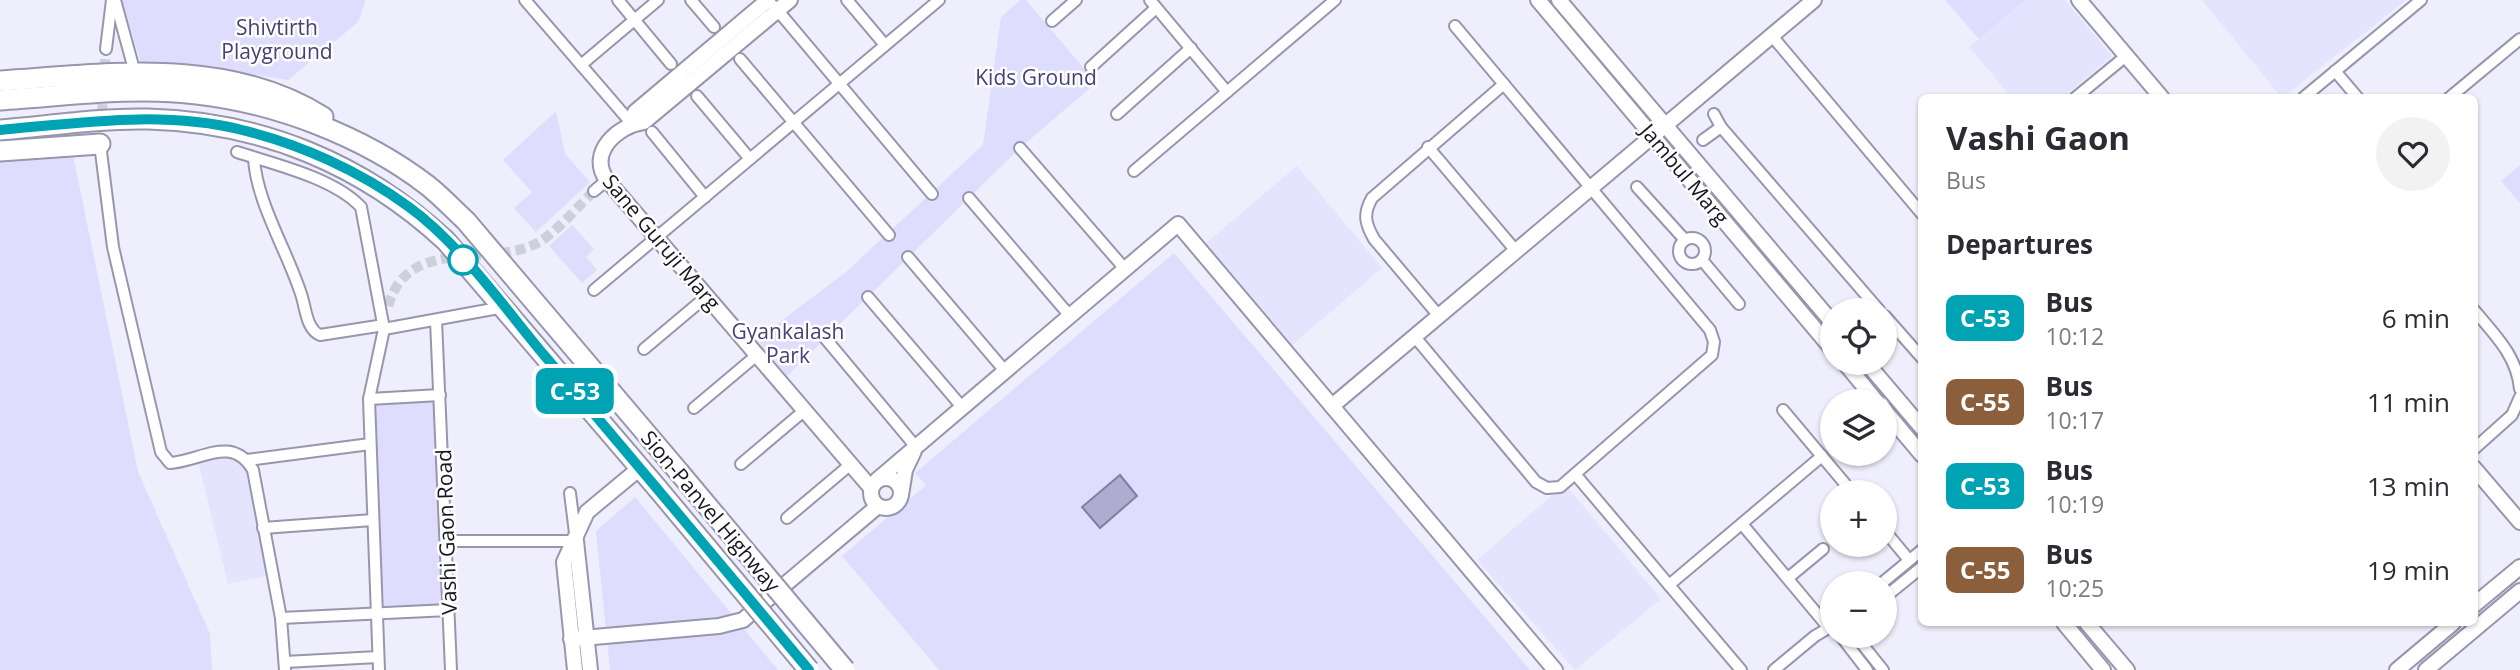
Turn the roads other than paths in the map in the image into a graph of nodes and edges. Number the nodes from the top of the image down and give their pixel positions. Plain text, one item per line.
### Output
1 (113, 0) edge
2 (525, 0) edge
3 (618, 0) edge
4 (658, 0) edge
5 (691, 0) edge
6 (790, 0) edge
7 (848, 0) edge
8 (939, 0) edge
9 (1076, 0) edge
10 (1335, 0) edge
11 (1538, 0) edge
12 (1559, 0) edge
13 (1814, 0) edge
14 (2079, 0) edge
15 (2421, 0) edge
16 (771, 4) edge
17 (1153, 4) edge
18 (634, 20) junction
19 (1052, 21) dead end
20 (1455, 26) dead end
21 (714, 27) dead end
22 (1772, 36) junction
23 (2520, 39) edge
24 (885, 45) junction
25 (1191, 48) junction
26 (106, 49) tunnel mouth
27 (2126, 55) junction
28 (740, 59) dead end
29 (671, 64) dead end
30 (581, 65) junction
31 (1091, 67) dead end
32 (2335, 71) junction
33 (135, 73) junction
34 (0, 81) edge
35 (839, 84) junction
36 (1504, 84) junction
37 (1227, 92) junction
38 (2080, 94) edge
39 (2159, 94) edge
40 (2307, 94) edge
41 (2355, 94) edge
42 (2454, 94) edge
43 (697, 96) dead end
44 (0, 100) edge
45 (1117, 114) dead end
46 (1714, 114) dead end
47 (793, 123) junction
48 (632, 124) junction
49 (1665, 125) junction
50 (1721, 127) junction
51 (0, 130) edge
52 (653, 132) dead end
53 (1653, 136) junction
54 (1703, 140) dead end
55 (100, 144) joint
56 (1429, 147) junction
57 (1020, 148) dead end
58 (0, 151) edge
59 (237, 152) dead end
60 (254, 158) junction
61 (750, 159) junction
62 (389, 161) junction
63 (1134, 171) dead end
64 (607, 180) junction
65 (373, 184) junction
66 (1637, 187) dead end
67 (1591, 188) junction
68 (594, 191) tunnel mouth
69 (932, 194) dead end
70 (705, 197) junction
71 (969, 198) dead end
72 (1918, 209) edge
73 (364, 218) junction
74 (1712, 234) dead end
75 (889, 235) dead end
76 (657, 238) junction
77 (1685, 240) junction
78 (1702, 243) junction
79 (1516, 251) junction
80 (908, 257) dead end
81 (1682, 259) junction
82 (1702, 260) junction
83 (1125, 269) junction
84 (1664, 275) junction
85 (594, 290) dead end
86 (707, 296) junction
87 (868, 297) dead end
88 (1870, 298) edge
89 (1739, 304) dead end
90 (388, 306) tunnel mouth
91 (504, 307) junction
92 (1820, 308) edge
93 (2478, 315) edge
94 (1070, 316) junction
95 (1439, 316) junction
96 (436, 320) junction
97 (384, 327) junction
98 (1897, 330) edge
99 (1820, 335) edge
100 (1415, 337) junction
101 (825, 338) dead end
102 (644, 349) dead end
103 (1918, 353) edge
104 (757, 355) junction
105 (1005, 371) junction
106 (1855, 375) edge
107 (1877, 375) edge
108 (1866, 389) edge
109 (2520, 389) edge
110 (440, 395) junction
111 (2520, 397) edge
112 (369, 399) junction
113 (1332, 406) junction
114 (962, 407) junction
115 (694, 408) dead end
116 (805, 410) junction
117 (1783, 410) dead end
118 (1918, 423) edge
119 (1897, 425) edge
120 (370, 444) junction
121 (2478, 445) edge
122 (916, 447) junction
123 (1918, 449) edge
124 (1820, 454) edge
125 (1820, 458) edge
126 (247, 460) junction
127 (741, 464) dead end
128 (851, 464) junction
129 (1830, 466) edge
130 (640, 468) junction
131 (2478, 473) edge
132 (1575, 474) junction
133 (1842, 480) edge
134 (874, 484) junction
135 (570, 493) dead end
136 (901, 495) junction
137 (878, 506) junction
138 (787, 518) dead end
139 (373, 520) junction
140 (2520, 522) edge
141 (1742, 523) junction
142 (263, 528) junction
143 (446, 541) junction
144 (576, 541) junction
145 (1897, 546) edge
146 (1820, 551) edge
147 (1918, 553) edge
148 (1909, 560) junction
149 (2520, 567) edge
150 (1918, 570) edge
151 (1896, 571) edge
152 (1788, 578) junction
153 (1669, 585) junction
154 (1897, 587) edge
155 (2520, 591) edge
156 (2478, 602) edge
157 (449, 610) junction
158 (1820, 615) edge
159 (376, 616) junction
160 (281, 618) junction
161 (2066, 626) edge
162 (2090, 626) edge
163 (2449, 626) edge
164 (1820, 634) edge
165 (587, 638) junction
166 (571, 639) junction
167 (1850, 648) edge
168 (1865, 648) edge
169 (378, 657) junction
170 (285, 666) edge
171 (379, 670) edge
172 (451, 670) edge
173 (575, 670) edge
174 (590, 670) edge
175 (809, 670) edge
176 (845, 670) edge
177 (1555, 670) edge
178 (1741, 670) edge
179 (1774, 670) edge
180 (1867, 670) edge
181 (1883, 670) edge
182 (2103, 670) edge
183 (2127, 670) edge
184 (2397, 670) edge
185 (2426, 670) edge

1 - 26 street
1 - 33 street
2 - 30 street
3 - 18 street
4 - 18 street
5 - 21 street
6 - 16 street, Sane Guruji Marg
7 - 24 street
8 - 24 street
9 - 19 street
10 - 37 street
11 - 53 street, Jambul Marg
12 - 49 street, Jambul Marg
13 - 22 street
14 - 27 street
15 - 32 street
16 - 35 street
16 - 48 street, Sane Guruji Marg
17 - 25 street
17 - 31 street
18 - 29 street
18 - 30 street
20 - 36 street
22 - 49 street
22 - 72 street
23 - 42 street
24 - 35 street
25 - 37 street
25 - 45 street
27 - 38 street
27 - 39 street
28 - 47 street
30 - 48 street
32 - 40 street
32 - 41 street
33 - 34 highway
33 - 62 highway
35 - 47 street
35 - 69 street
36 - 56 street
36 - 67 street
37 - 63 street
43 - 61 street
44 - 62 highway, Sion-Panvel Highway
46 - 50 street
47 - 61 street
47 - 75 street
48 - 64 street, Sane Guruji Marg
49 - 53 street
49 - 92 street, Jambul Marg
50 - 54 street
50 - 88 street
51 - 65 highway, Sion-Panvel Highway
52 - 70 street
53 - 67 street
53 - 99 street, Jambul Marg
55 - 58 highway
55 - 126 street
56 - 79 street
56 - 95 street
57 - 83 street
59 - 60 street
60 - 73 street
60 - 97 street
61 - 70 street
62 - 176 highway, Sion-Panvel Highway, bridge
64 - 68 street
64 - 76 street, Sane Guruji Marg
65 - 73 street
65 - 91 highway, Sion-Panvel Highway
66 - 77 street
67 - 79 street
67 - 84 street
70 - 76 street
71 - 94 street
73 - 97 street
74 - 78 street
76 - 85 street
76 - 86 street, Sane Guruji Marg
77 - 78 street
77 - 81 street
78 - 82 street
79 - 95 street
80 - 105 street
81 - 82 street
81 - 84 street
82 - 89 street
83 - 94 street
83 - 113 street
84 - 132 street
86 - 102 street
86 - 104 street, Sane Guruji Marg
87 - 114 street
90 - 97 street
91 - 96 street
91 - 130 highway, Sion-Panvel Highway
93 - 109 street
94 - 105 street
95 - 100 street
96 - 97 street
96 - 110 street, Vashi Gaon Road
97 - 112 street
98 - 103 street
100 - 113 street
100 - 132 street
101 - 122 street
104 - 115 street
104 - 116 street, Sane Guruji Marg
105 - 114 street
106 - 108 street
107 - 118 street
110 - 112 street
110 - 143 street, Vashi Gaon Road
111 - 121 street
112 - 120 street
113 - 177 street
114 - 122 street
116 - 127 street
116 - 128 street, Sane Guruji Marg
117 - 124 street
119 - 123 street
120 - 126 street
120 - 139 street
122 - 134 street
122 - 136 street
125 - 141 street
126 - 142 street
128 - 134 street, Sane Guruji Marg
128 - 138 street
129 - 133 street
130 - 144 street
130 - 175 highway, Sion-Panvel Highway, bridge
131 - 140 street
132 - 153 street
134 - 136 street
134 - 137 street
135 - 144 street
136 - 137 street
137 - 165 street
139 - 142 street
139 - 159 street
141 - 152 street
141 - 153 street
142 - 160 street
143 - 144 street
143 - 157 street, Vashi Gaon Road
144 - 165 street
144 - 166 street
145 - 148 street
146 - 152 street
147 - 148 street
148 - 151 street
149 - 156 street
150 - 154 street
152 - 158 street
153 - 178 street
155 - 185 street
157 - 159 street
157 - 172 street, Vashi Gaon Road
159 - 160 street
159 - 169 street
160 - 170 street
161 - 182 street
162 - 183 street
163 - 184 street
164 - 179 street
165 - 166 street
165 - 174 street
166 - 173 street
167 - 180 street
168 - 181 street
169 - 170 street
169 - 171 street

